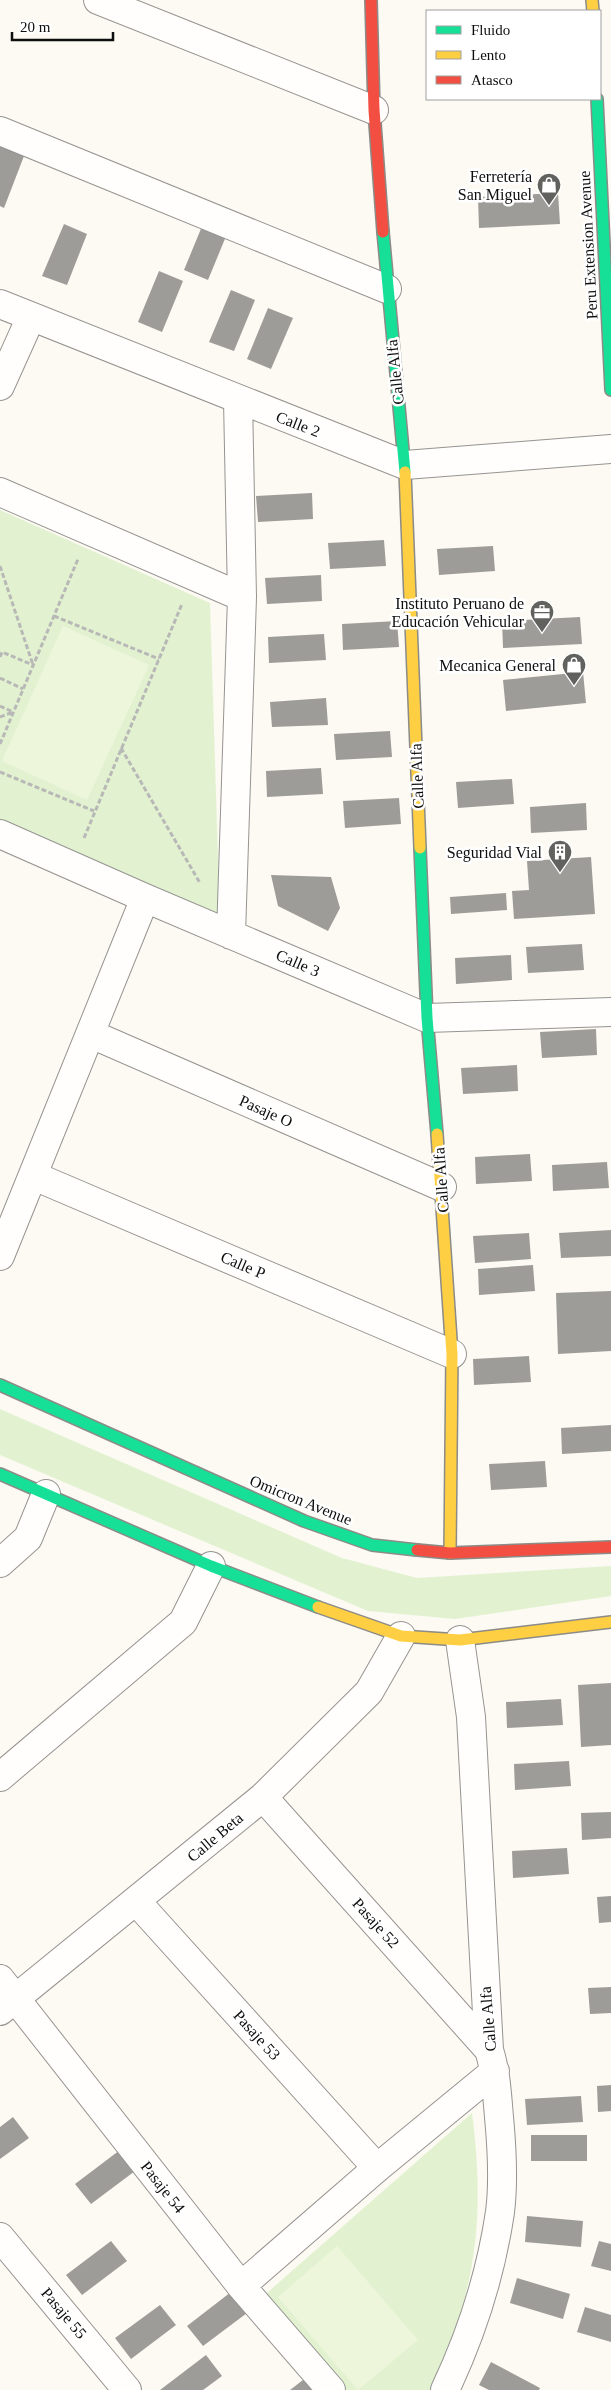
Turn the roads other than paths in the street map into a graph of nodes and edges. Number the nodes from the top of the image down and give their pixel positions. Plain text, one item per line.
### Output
1 (98, 0) edge
2 (371, 0) edge
3 (597, 100) edge
4 (374, 110) junction
5 (0, 130) edge
6 (387, 289) junction
7 (0, 304) edge
8 (31, 317) junction
9 (0, 386) edge
10 (611, 390) edge
11 (238, 400) junction
12 (611, 449) edge
13 (405, 465) junction
14 (0, 492) edge
15 (242, 597) junction
16 (0, 834) edge
17 (145, 898) junction
18 (231, 935) junction
19 (611, 1012) edge
20 (427, 1018) junction
21 (91, 1034) junction
22 (34, 1176) junction
23 (442, 1187) junction
24 (0, 1256) edge
25 (452, 1354) junction
26 (0, 1385) edge
27 (0, 1474) edge
28 (46, 1494) junction
29 (611, 1547) edge
30 (450, 1553) junction
31 (0, 1563) edge
32 (211, 1566) junction
33 (611, 1622) edge
34 (401, 1636) junction
35 (460, 1640) junction
36 (0, 1777) edge
37 (263, 1797) junction
38 (136, 1901) junction
39 (5, 1996) edge
40 (492, 2061) junction
41 (377, 2168) junction
42 (0, 2237) edge
43 (241, 2286) junction
44 (127, 2390) edge
45 (331, 2390) edge
46 (445, 2390) edge

1 - 4 street
2 - 4 street, Calle Alfa
3 - 10 street, Peru Extension Avenue
4 - 6 street, Calle Alfa
5 - 6 street
6 - 13 street, Calle Alfa
7 - 8 street, Calle 2
8 - 9 street
8 - 11 street, Calle 2
11 - 13 street, Calle 2
11 - 15 street
12 - 13 street, Calle 2
13 - 20 street, Calle Alfa
14 - 15 street
15 - 18 street
16 - 17 street, Calle 3
17 - 18 street, Calle 3
17 - 21 street
18 - 20 street, Calle 3
19 - 20 street, Calle 3
20 - 23 street, Calle Alfa
21 - 22 street
21 - 23 street, Pasaje O
22 - 24 street
22 - 25 street, Calle P
23 - 25 street, Calle Alfa
25 - 30 street, Calle Alfa
26 - 30 street, Omicron Avenue
27 - 28 street
28 - 31 street
28 - 32 street
29 - 30 street, Omicron Avenue
32 - 34 street
32 - 36 street
33 - 35 street
34 - 35 street
34 - 37 street, Calle Beta
35 - 40 street, Calle Alfa
37 - 38 street, Calle Beta
37 - 40 street, Pasaje 52
38 - 39 street, Calle Beta
38 - 41 street, Pasaje 53
39 - 43 street, Pasaje 54
40 - 41 street
40 - 46 street, Calle Alfa
41 - 43 street
42 - 44 street, Pasaje 55
43 - 45 street, Pasaje 54

